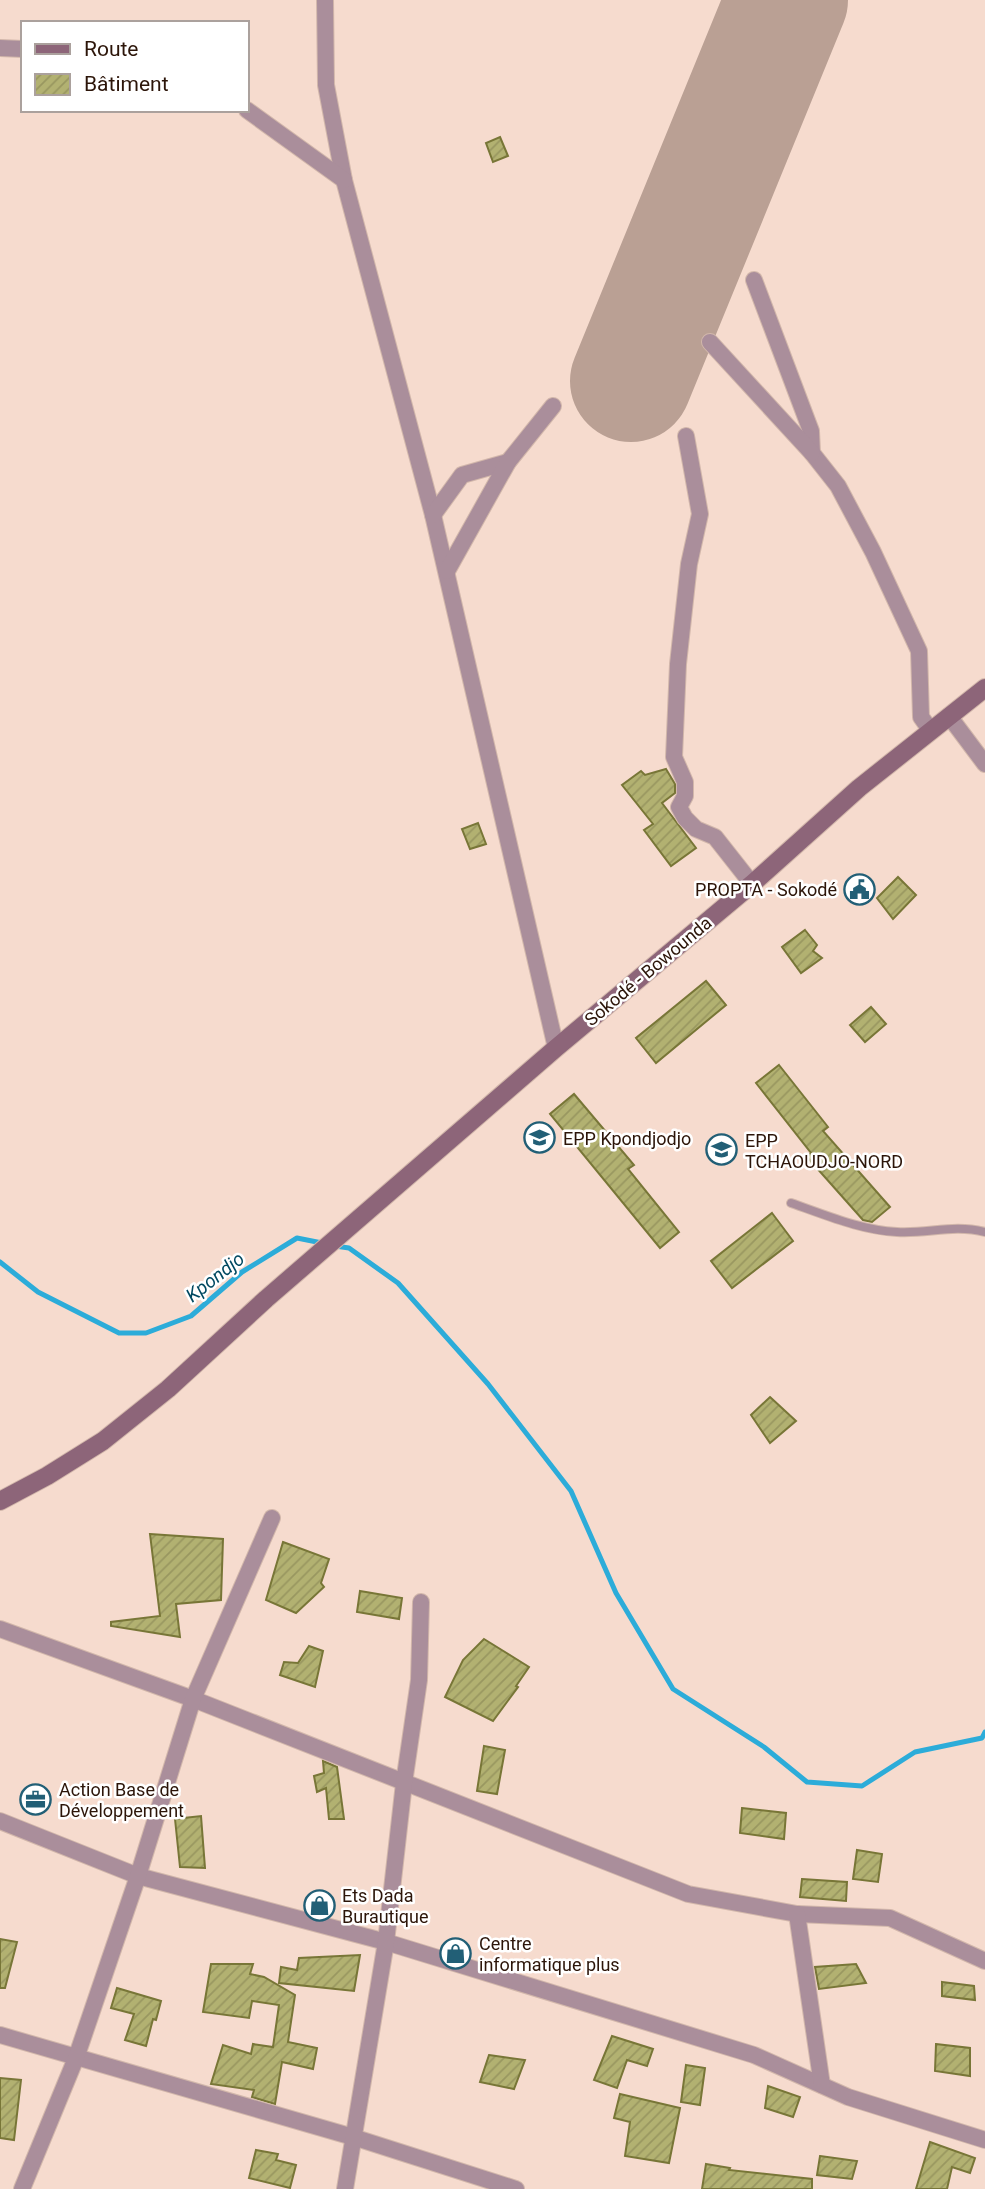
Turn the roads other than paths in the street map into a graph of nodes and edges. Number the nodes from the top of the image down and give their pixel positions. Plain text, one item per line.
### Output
1 (325, 0) edge
2 (0, 48) edge
3 (21, 49) edge
4 (248, 111) edge
5 (344, 180) junction
6 (754, 279) dead end
7 (710, 342) dead end
8 (553, 406) dead end
9 (686, 436) dead end
10 (812, 453) junction
11 (508, 462) junction
12 (433, 515) junction
13 (447, 571) junction
14 (985, 688) edge
15 (949, 716) junction
16 (931, 731) junction
17 (985, 764) edge
18 (752, 884) junction
19 (556, 1048) junction
20 (791, 1203) dead end
21 (985, 1232) edge
22 (0, 1501) edge
23 (272, 1518) dead end
24 (421, 1602) dead end
25 (0, 1629) edge
26 (193, 1699) junction
27 (404, 1783) junction
28 (0, 1821) edge
29 (138, 1876) junction
30 (797, 1914) junction
31 (386, 1942) junction
32 (985, 1961) edge
33 (0, 2035) edge
34 (76, 2058) junction
35 (822, 2085) junction
36 (353, 2137) junction
37 (985, 2140) edge
38 (22, 2189) edge
39 (345, 2189) edge
40 (516, 2189) edge

1 - 5 street
2 - 3 street
4 - 5 street
5 - 12 street
6 - 10 street
7 - 10 street
8 - 11 street
9 - 18 street
10 - 16 street
11 - 12 street
11 - 13 street
12 - 13 street
13 - 19 street
14 - 15 main road, Sokodé - Bowounda
15 - 16 main road, Sokodé - Bowounda
15 - 17 street
16 - 18 main road, Sokodé - Bowounda
18 - 19 main road, Sokodé - Bowounda
19 - 22 main road, Sokodé - Bowounda
20 - 21 lane
23 - 26 street
24 - 27 street
25 - 26 street
26 - 27 street
26 - 29 street
27 - 30 street
27 - 31 street
28 - 29 street
29 - 31 street
29 - 34 street
30 - 32 street
30 - 35 street
31 - 35 street
31 - 36 street
33 - 34 street
34 - 36 street
34 - 38 street
35 - 37 street
36 - 39 street
36 - 40 street

